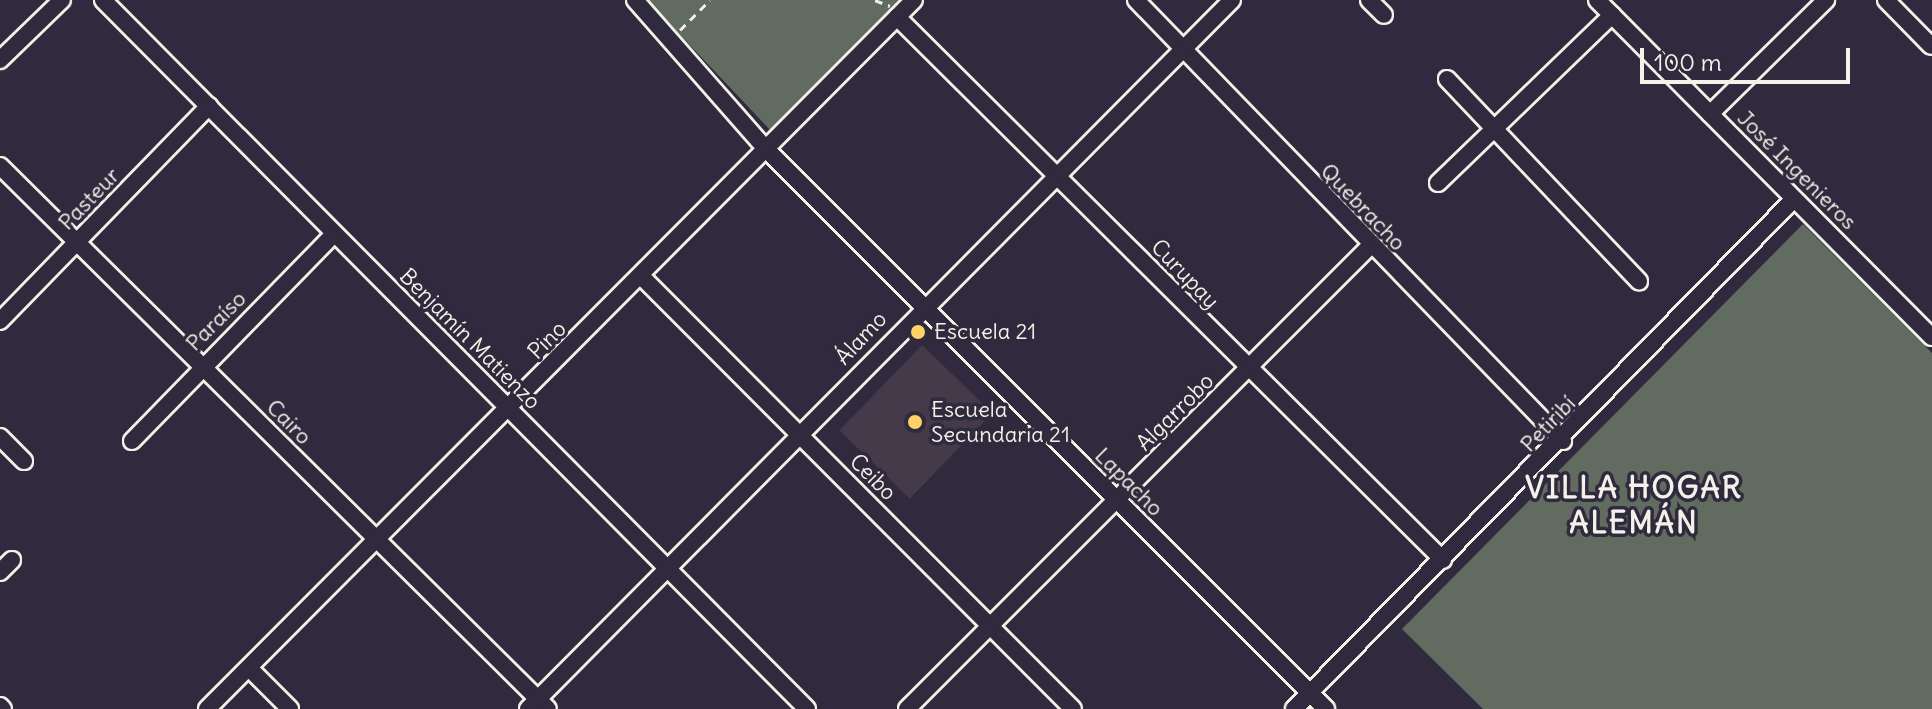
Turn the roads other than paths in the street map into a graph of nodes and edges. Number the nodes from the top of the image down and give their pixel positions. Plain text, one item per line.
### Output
1 (62, 0) edge
2 (103, 0) edge
3 (635, 0) edge
4 (914, 0) edge
5 (1136, 0) edge
6 (1232, 0) edge
7 (1369, 0) edge
8 (1597, 0) edge
9 (1826, 0) edge
10 (1886, 0) edge
11 (1384, 15) dead end
12 (1612, 15) junction
13 (897, 17) junction
14 (1931, 46) edge
15 (1184, 48) junction
16 (0, 60) edge
17 (1447, 79) dead end
18 (209, 106) junction
19 (1710, 114) junction
20 (1494, 129) junction
21 (766, 149) junction
22 (0, 166) edge
23 (1055, 172) junction
24 (1438, 183) dead end
25 (1794, 199) junction
26 (334, 234) junction
27 (78, 241) junction
28 (1369, 247) junction
29 (642, 277) junction
30 (1639, 281) dead end
31 (922, 306) junction
32 (0, 321) edge
33 (1932, 337) edge
34 (202, 366) junction
35 (1248, 370) junction
36 (508, 409) junction
37 (800, 435) junction
38 (0, 437) edge
39 (132, 441) dead end
40 (1563, 441) junction
41 (24, 461) dead end
42 (1117, 502) junction
43 (377, 541) junction
44 (1443, 560) junction
45 (668, 571) junction
46 (992, 626) junction
47 (249, 668) junction
48 (1309, 693) junction
49 (538, 706) edge
50 (207, 709) edge
51 (290, 709) edge
52 (807, 709) edge
53 (907, 709) edge
54 (1073, 709) edge
55 (1294, 709) edge
56 (1326, 709) edge

1 - 16 street
2 - 18 street, Benjamín Matienzo
3 - 21 street, Lapacho
4 - 13 street, Pino
5 - 15 street, Quebracho
6 - 15 street, Álamo
7 - 11 street
8 - 12 street, José Ingenieros
9 - 19 street
10 - 14 street
12 - 19 street, José Ingenieros
12 - 20 street
13 - 21 street, Pino
13 - 23 street, Curupay
15 - 23 street, Álamo
15 - 28 street, Quebracho
17 - 20 street
18 - 26 street, Benjamín Matienzo
18 - 27 street, Pasteur
19 - 25 street, José Ingenieros
20 - 24 street
20 - 30 street
21 - 29 street, Pino
21 - 31 street, Lapacho
22 - 27 street, Cairo
23 - 31 street, Álamo
23 - 35 street, Curupay
25 - 33 street, José Ingenieros
25 - 40 street, Petiribí
26 - 34 street, Paraíso
26 - 36 street, Benjamín Matienzo
27 - 32 street, Pasteur
27 - 34 street, Cairo
28 - 35 street, Algarrobo
28 - 40 street, Quebracho
29 - 36 street, Pino
29 - 37 street, Ceibo
31 - 37 street, Álamo
31 - 42 street, Lapacho
34 - 39 street, Paraíso
34 - 43 street, Cairo
35 - 42 street, Algarrobo
35 - 44 street, Curupay
36 - 43 street, Pino
36 - 45 street, Benjamín Matienzo
37 - 45 street, Álamo
37 - 46 street, Ceibo
38 - 41 street
40 - 44 street, Petiribí
42 - 46 street, Algarrobo
42 - 48 street, Lapacho
43 - 47 street, Pino
43 - 49 street, Cairo
44 - 48 street, Petiribí
45 - 49 street, Álamo
45 - 52 street, Benjamín Matienzo
46 - 53 street, Algarrobo
46 - 54 street, Ceibo
47 - 50 street, Pino
47 - 51 street
48 - 55 street, Petiribí
48 - 56 street, Lapacho

